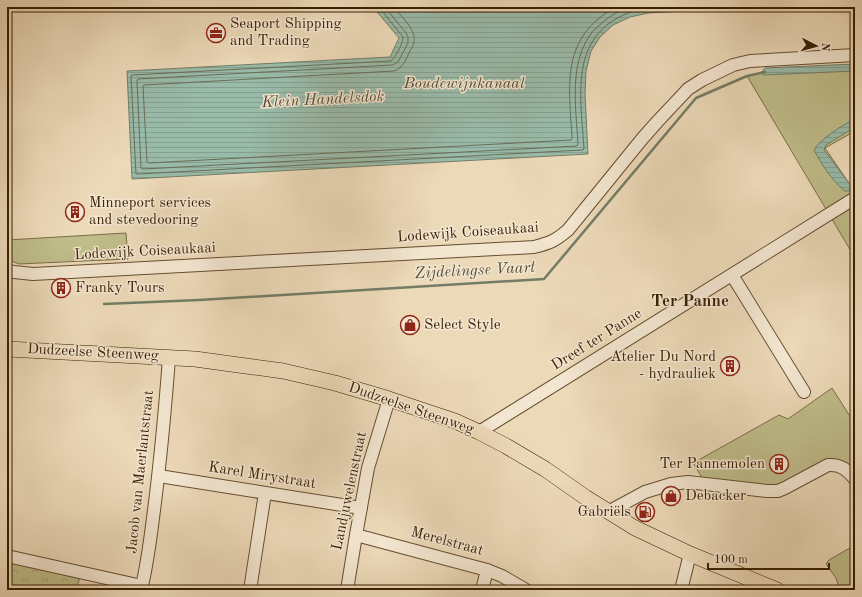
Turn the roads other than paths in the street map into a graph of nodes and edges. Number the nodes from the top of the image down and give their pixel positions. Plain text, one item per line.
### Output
1 (855, 55) edge
2 (855, 198) edge
3 (7, 271) edge
4 (732, 274) junction
5 (7, 349) edge
6 (169, 358) junction
7 (804, 392) dead end
8 (388, 398) junction
9 (479, 432) junction
10 (159, 476) junction
11 (855, 479) edge
12 (265, 493) junction
13 (361, 508) junction
14 (608, 512) junction
15 (356, 535) junction
16 (690, 554) junction
17 (7, 556) edge
18 (487, 570) junction
19 (142, 588) edge
20 (250, 590) edge
21 (347, 590) edge
22 (482, 590) edge
23 (526, 590) edge
24 (680, 590) edge
25 (776, 590) edge

1 - 3 street, Lodewijk Coiseaukaai
2 - 4 street, Dreef ter Panne
4 - 7 street
4 - 9 street, Dreef ter Panne
5 - 6 main road, Dudzeelse Steenweg
6 - 8 main road, Dudzeelse Steenweg
6 - 10 street, Jacob van Maerlantstraat
8 - 9 main road, Dudzeelse Steenweg
8 - 13 street, Landjuwelenstraat
9 - 14 main road, Dudzeelse Steenweg
10 - 12 street, Karel Mirystraat
10 - 19 street, Jacob van Maerlantstraat
11 - 14 street
12 - 13 street, Karel Mirystraat
12 - 20 street
13 - 15 street, Landjuwelenstraat
14 - 16 main road, Dudzeelse Steenweg
15 - 18 street, Merelstraat
15 - 21 street, Landjuwelenstraat
16 - 24 street
16 - 25 main road, Dudzeelse Steenweg
17 - 19 street
18 - 22 street
18 - 23 street, Merelstraat

